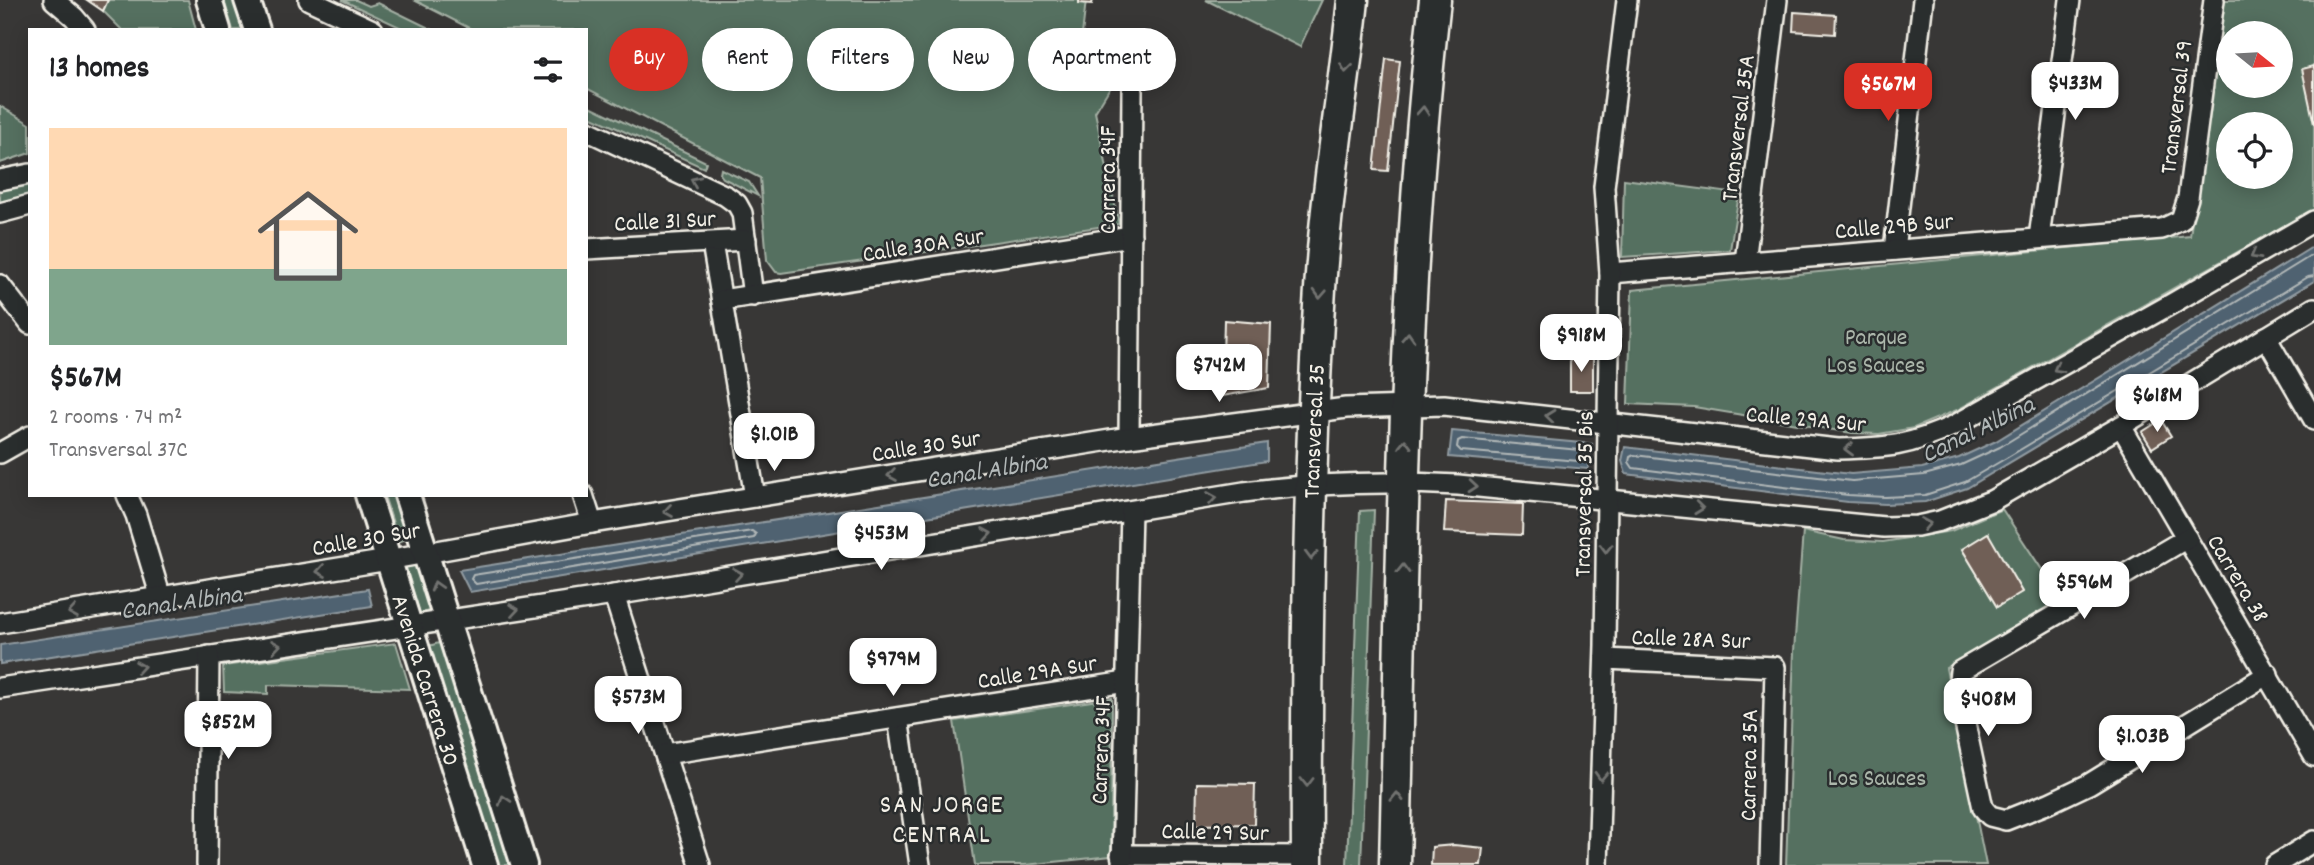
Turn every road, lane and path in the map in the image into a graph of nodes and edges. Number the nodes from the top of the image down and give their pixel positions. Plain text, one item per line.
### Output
1 (54, 0) edge
2 (209, 0) edge
3 (247, 0) edge
4 (309, 0) edge
5 (1353, 0) edge
6 (1435, 0) edge
7 (1627, 0) edge
8 (1777, 0) edge
9 (1923, 0) edge
10 (2070, 0) edge
11 (2214, 0) edge
12 (83, 28) edge
13 (217, 28) edge
14 (256, 28) edge
15 (369, 28) edge
16 (1132, 91) dead end
17 (588, 131) edge
18 (28, 174) edge
19 (0, 180) edge
20 (28, 206) edge
21 (0, 214) edge
22 (2181, 220) joint
23 (2314, 221) edge
24 (1131, 236) junction
25 (2039, 238) junction
26 (746, 240) junction
27 (712, 243) junction
28 (588, 249) edge
29 (1894, 250) junction
30 (1745, 262) junction
31 (1610, 273) junction
32 (0, 285) edge
33 (753, 296) junction
34 (722, 300) junction
35 (2314, 308) edge
36 (28, 321) edge
37 (2266, 337) junction
38 (1406, 406) junction
39 (1314, 412) junction
40 (2314, 420) edge
41 (1608, 423) junction
42 (2121, 426) junction
43 (28, 437) edge
44 (1129, 437) junction
45 (0, 453) edge
46 (1405, 483) junction
47 (1312, 486) junction
48 (1607, 489) junction
49 (128, 497) edge
50 (369, 497) edge
51 (408, 497) edge
52 (584, 497) edge
53 (755, 497) junction
54 (1131, 511) junction
55 (592, 523) junction
56 (2186, 538) junction
57 (425, 552) junction
58 (389, 560) junction
59 (614, 595) junction
60 (161, 598) junction
61 (446, 621) junction
62 (0, 623) edge
63 (410, 626) junction
64 (209, 656) junction
65 (1605, 659) junction
66 (1774, 667) joint
67 (2268, 674) junction
68 (1126, 682) junction
69 (0, 688) edge
70 (898, 718) junction
71 (665, 754) junction
72 (2314, 756) edge
73 (2314, 841) edge
74 (1121, 860) edge
75 (1307, 860) edge
76 (207, 865) edge
77 (485, 865) edge
78 (524, 865) edge
79 (700, 865) edge
80 (920, 865) edge
81 (1395, 865) edge
82 (1598, 865) edge
83 (1770, 865) edge
84 (2275, 865) edge

1 - 12 street
2 - 13 main road
3 - 14 main road
4 - 15 street
5 -> 39 highway, Transversal 35
38 -> 6 highway
7 - 31 street, Transversal 35 Bis
8 - 30 street, Transversal 35A
9 - 29 street
10 - 25 street
11 - 22 street, Transversal 39
16 - 24 street, Carrera 34F
26 -> 17 street
18 - 19 street
20 - 21 street
22 - 25 street, Calle 29B Sur
23 -> 41 street, Calle 29A Sur
24 - 33 street, Calle 30A Sur
24 - 44 street, Carrera 34F
25 - 29 street, Calle 29B Sur
26 - 27 street, Calle 31 Sur
26 - 33 street
27 - 28 street, Calle 31 Sur
27 - 34 street
29 - 30 street, Calle 29B Sur
30 - 31 street, Calle 29B Sur
31 - 41 street, Transversal 35 Bis
32 - 36 street
33 - 34 street, Calle 30A Sur
34 - 53 street
35 - 37 street
37 - 40 street
37 - 42 street
38 - 39 street, Calle 30 Sur
41 -> 38 street, Calle 29A Sur
46 -> 38 highway
39 - 44 street, Calle 30 Sur
39 - 47 highway, Transversal 35
41 - 48 street, Transversal 35 Bis
48 -> 42 street
42 - 56 street, Carrera 38
43 - 45 street
44 -> 53 street, Calle 30 Sur
46 - 47 street
46 -> 48 street
81 -> 46 highway
54 -> 47 street
47 -> 75 highway, Transversal 35
48 -> 65 street, Transversal 35 Bis
49 - 60 street
50 - 58 main road, Avenida Carrera 30
51 - 57 main road, Avenida Carrera 30
52 - 55 street
53 -> 55 street, Calle 30 Sur
59 -> 54 street
54 - 68 street, Carrera 34F
55 - 57 street, Calle 30 Sur
56 - 67 street, Carrera 38
56 - 67 street
57 - 58 street, Calle 30 Sur
61 -> 57 main road, Avenida Carrera 30
58 -> 60 street, Calle 30 Sur
58 - 63 main road, Avenida Carrera 30
61 -> 59 street
59 - 71 street
60 -> 62 street, Calle 30 Sur
61 - 63 street
78 -> 61 main road, Avenida Carrera 30
64 -> 63 street
63 - 77 main road, Avenida Carrera 30
69 -> 64 street
64 - 76 street
65 - 66 street, Calle 28A Sur
65 -> 82 street, Transversal 35 Bis
66 - 83 street, Carrera 35A
67 - 72 street, Carrera 38
68 - 70 street, Calle 29A Sur
68 - 74 street, Carrera 34F
70 - 71 street, Calle 29A Sur
70 - 80 street
71 - 79 street
73 - 84 street
74 - 75 street, Calle 29 Sur

